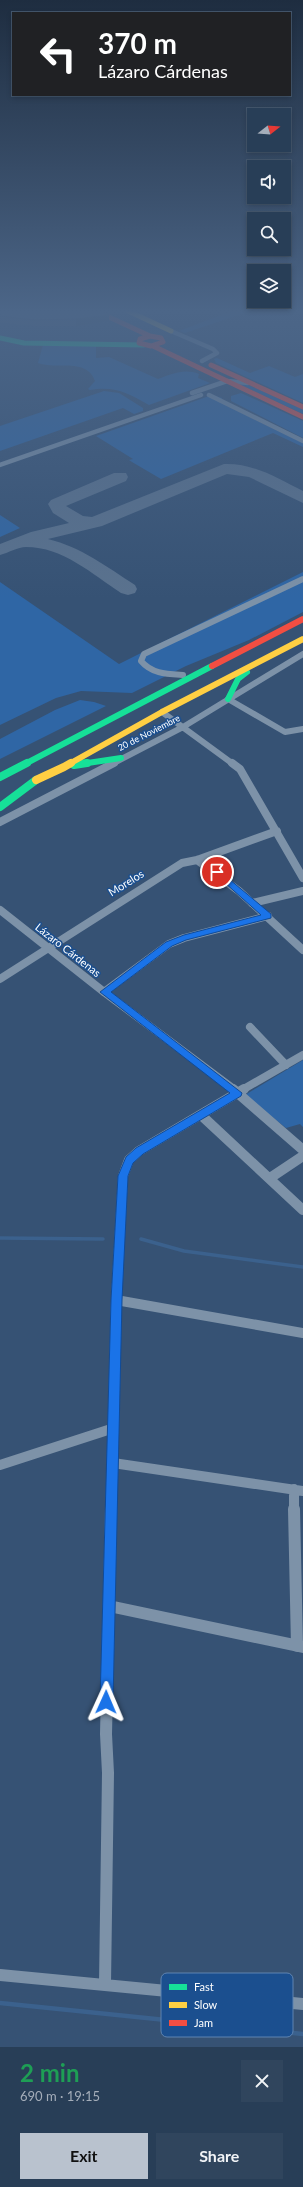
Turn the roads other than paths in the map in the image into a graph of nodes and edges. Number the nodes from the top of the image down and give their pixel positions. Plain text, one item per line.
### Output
1 (156, 407) edge
2 (167, 407) edge
3 (233, 407) edge
4 (235, 407) edge
5 (281, 407) edge
6 (240, 410) junction
7 (145, 414) junction
8 (303, 417) edge
9 (303, 441) edge
10 (0, 465) edge
11 (303, 579) edge
12 (303, 619) edge
13 (303, 639) edge
14 (255, 644) junction
15 (303, 654) edge
16 (260, 661) junction
17 (183, 675) junction
18 (228, 699) junction
19 (162, 712) junction
20 (183, 727) junction
21 (303, 729) edge
22 (121, 758) junction
23 (64, 767) junction
24 (0, 769) edge
25 (0, 777) edge
26 (36, 780) junction
27 (0, 799) edge
28 (0, 807) edge
29 (0, 822) edge
30 (276, 831) junction
31 (303, 859) edge
32 (197, 860) junction
33 (294, 861) junction
34 (303, 878) edge
35 (303, 891) edge
36 (252, 903) junction
37 (0, 910) edge
38 (268, 916) junction
39 (48, 948) junction
40 (303, 950) edge
41 (0, 979) edge
42 (104, 992) junction
43 (250, 1027) dead end
44 (303, 1054) edge
45 (286, 1065) junction
46 (238, 1093) junction
47 (201, 1115) junction
48 (303, 1150) edge
49 (303, 1156) edge
50 (270, 1178) junction
51 (303, 1210) edge
52 (116, 1300) junction
53 (303, 1333) edge
54 (114, 1428) junction
55 (113, 1463) junction
56 (0, 1464) edge
57 (298, 1490) edge
58 (109, 1606) junction
59 (300, 1647) edge
60 (0, 1975) edge
61 (105, 1984) junction
62 (161, 1990) edge
63 (293, 2003) edge
64 (303, 2004) edge

1 - 7 street
2 - 7 street
3 - 6 street
4 - 6 street
5 - 8 main road
6 - 9 street
7 - 10 street
11 - 17 street
12 - 14 main road
13 - 16 main road
14 - 17 main road
14 - 25 main road
15 - 18 street, 20 de Noviembre
16 - 18 main road
16 - 19 main road
17 - 24 main road
18 - 20 street, 20 de Noviembre
18 - 21 street
19 - 20 street
19 - 23 main road
20 - 22 street, 20 de Noviembre
20 - 30 street
22 - 23 main road
22 - 29 street, 20 de Noviembre
23 - 26 main road
26 - 27 main road
26 - 28 main road
30 - 32 street, Morelos
30 - 33 street
31 - 33 street
32 - 36 street
32 - 39 street, Morelos
33 - 34 street
35 - 36 street
36 - 38 street
37 - 39 street, Lázaro Cárdenas
38 - 40 street
38 - 42 street
39 - 41 street, Morelos
39 - 42 street, Lázaro Cárdenas
42 - 46 street, Lázaro Cárdenas
43 - 45 street
44 - 45 street
45 - 46 street
46 - 47 street
46 - 48 street, Lázaro Cárdenas
47 - 50 street
47 - 52 street
49 - 50 street
50 - 51 street
52 - 53 street
52 - 54 street
54 - 55 street
54 - 56 street
55 - 57 street
55 - 58 street
57 - 59 street
58 - 59 street
58 - 61 street
60 - 61 street
61 - 62 street
63 - 64 street

